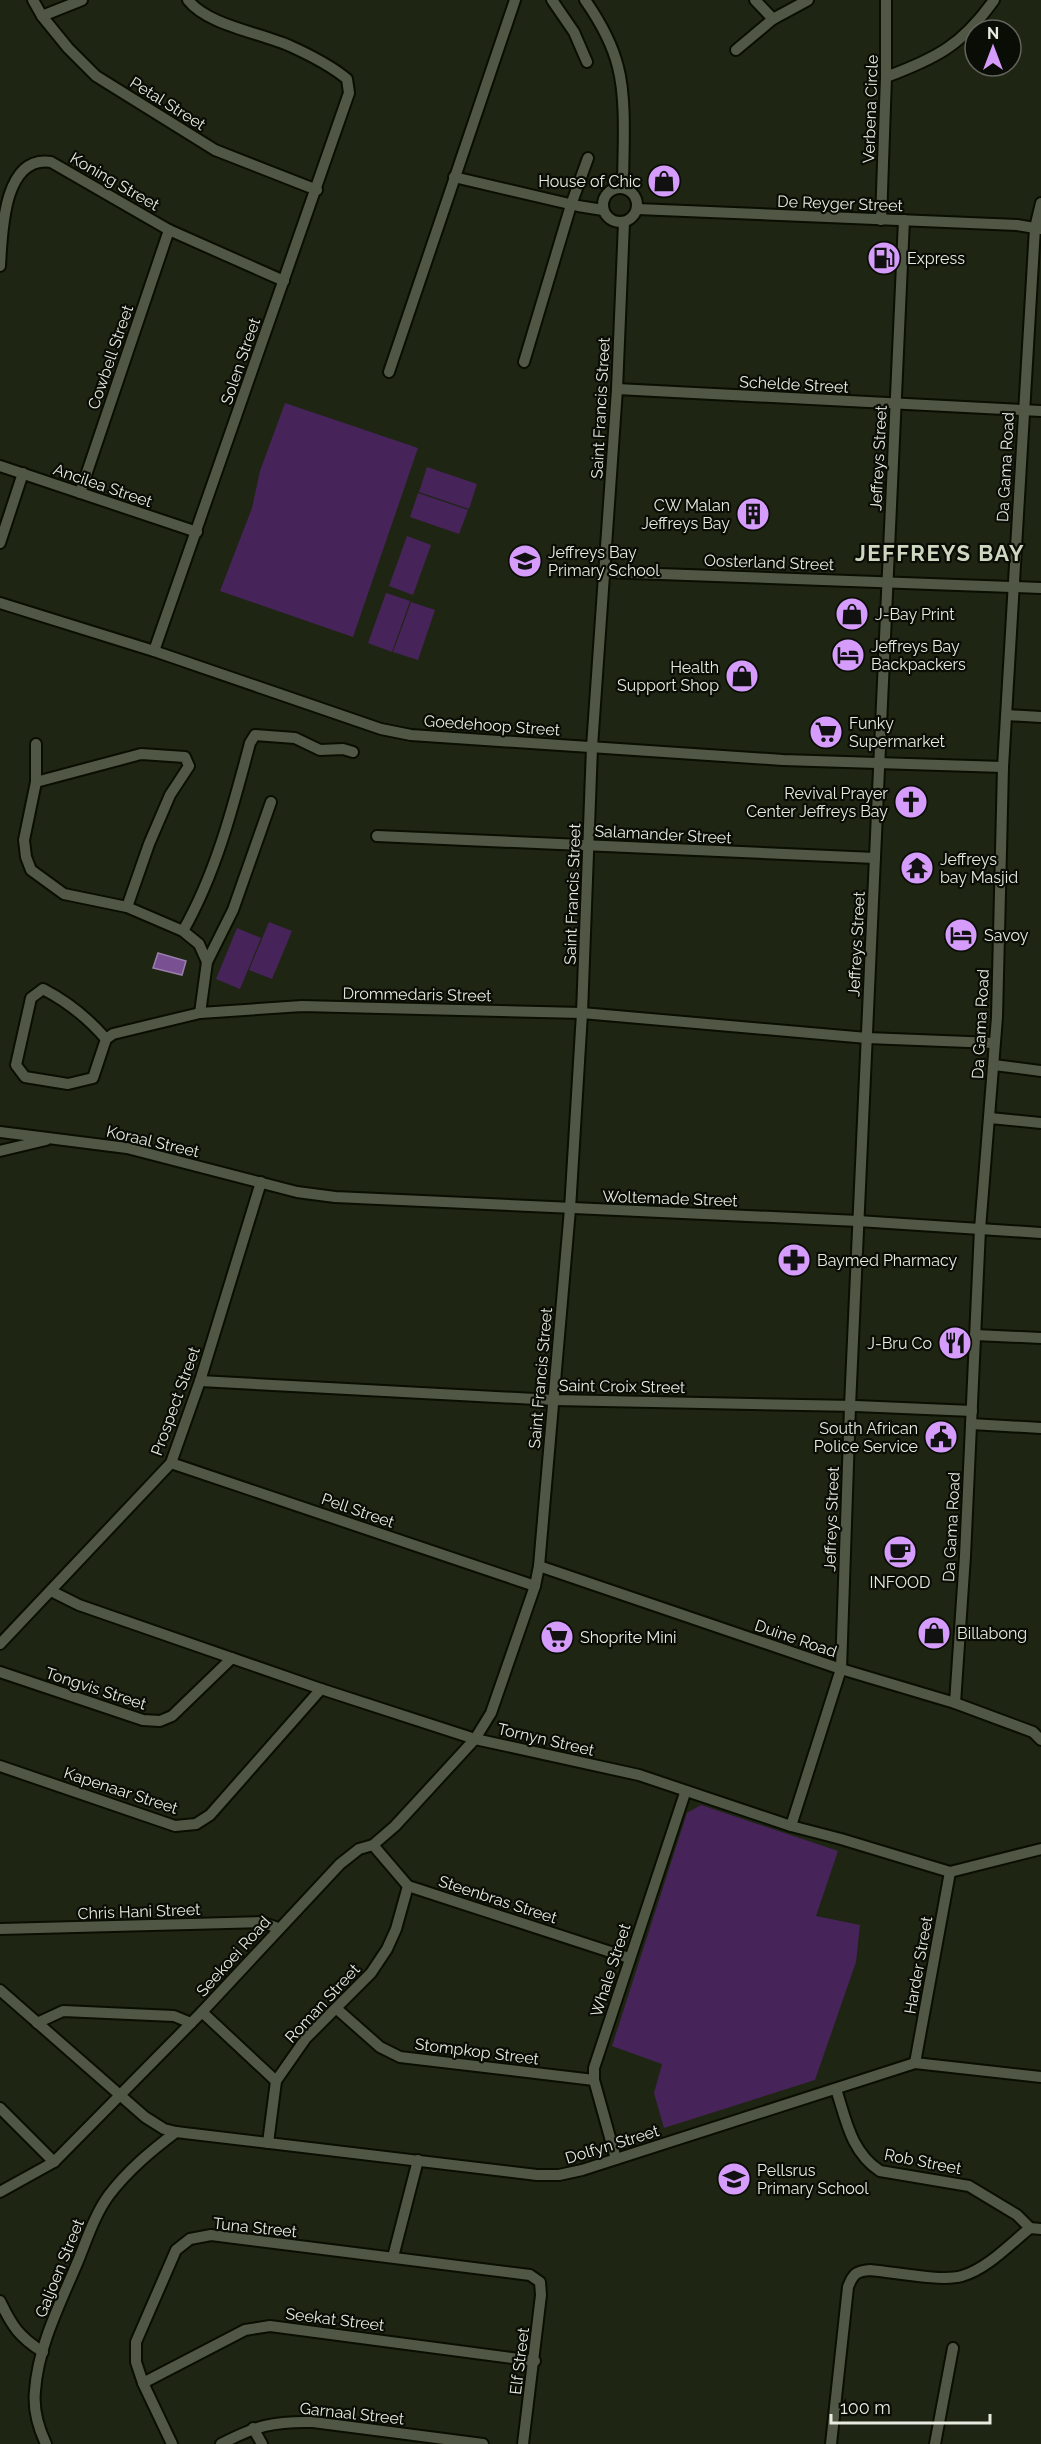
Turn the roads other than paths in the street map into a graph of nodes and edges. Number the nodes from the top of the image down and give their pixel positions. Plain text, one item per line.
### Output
1 (33, 0) edge
2 (81, 0) edge
3 (188, 0) edge
4 (515, 0) edge
5 (552, 0) edge
6 (585, 0) edge
7 (755, 0) edge
8 (808, 0) edge
9 (886, 0) edge
10 (994, 0) edge
11 (42, 16) junction
12 (773, 19) junction
13 (736, 50) dead end
14 (587, 62) dead end
15 (886, 77) junction
16 (588, 158) dead end
17 (454, 177) junction
18 (624, 188) junction
19 (317, 190) junction
20 (1041, 203) edge
21 (571, 205) junction
22 (637, 209) junction
23 (603, 210) junction
24 (881, 219) junction
25 (904, 220) junction
26 (624, 222) junction
27 (1038, 228) edge
28 (169, 230) junction
29 (0, 266) edge
30 (284, 281) junction
31 (524, 362) dead end
32 (389, 372) dead end
33 (617, 389) junction
34 (896, 405) junction
35 (1023, 410) junction
36 (1041, 411) edge
37 (0, 466) edge
38 (23, 473) junction
39 (80, 493) junction
40 (197, 532) junction
41 (0, 543) edge
42 (604, 572) junction
43 (886, 580) junction
44 (1013, 587) junction
45 (1041, 588) edge
46 (0, 603) edge
47 (154, 651) junction
48 (1007, 715) junction
49 (1041, 717) edge
50 (36, 744) dead end
51 (592, 747) junction
52 (353, 752) dead end
53 (880, 763) junction
54 (1003, 767) junction
55 (36, 782) junction
56 (271, 802) dead end
57 (377, 836) dead end
58 (589, 846) junction
59 (875, 858) junction
60 (127, 907) junction
61 (183, 931) junction
62 (207, 962) junction
63 (200, 1013) junction
64 (582, 1013) junction
65 (867, 1038) junction
66 (106, 1039) junction
67 (994, 1043) junction
68 (994, 1065) junction
69 (1041, 1071) edge
70 (990, 1118) junction
71 (1041, 1123) edge
72 (0, 1132) edge
73 (58, 1138) junction
74 (0, 1151) edge
75 (261, 1182) junction
76 (297, 1192) joint
77 (570, 1209) junction
78 (858, 1221) junction
79 (980, 1229) junction
80 (1041, 1233) edge
81 (975, 1335) junction
82 (1041, 1338) edge
83 (200, 1381) junction
84 (554, 1400) junction
85 (850, 1406) junction
86 (972, 1411) junction
87 (971, 1424) junction
88 (1041, 1428) edge
89 (171, 1463) junction
90 (539, 1566) junction
91 (535, 1586) junction
92 (51, 1591) junction
93 (0, 1644) edge
94 (232, 1658) junction
95 (841, 1669) junction
96 (0, 1672) edge
97 (321, 1689) junction
98 (955, 1703) junction
99 (475, 1739) junction
100 (1041, 1740) edge
101 (0, 1766) edge
102 (685, 1793) junction
103 (791, 1826) junction
104 (373, 1845) junction
105 (1041, 1850) edge
106 (950, 1872) junction
107 (408, 1886) junction
108 (278, 1928) junction
109 (0, 1929) edge
110 (630, 1958) junction
111 (0, 1990) edge
112 (337, 2009) junction
113 (202, 2012) junction
114 (37, 2023) junction
115 (191, 2023) junction
116 (915, 2063) junction
117 (1041, 2077) edge
118 (594, 2080) junction
119 (276, 2081) junction
120 (836, 2089) junction
121 (121, 2097) junction
122 (0, 2108) edge
123 (176, 2132) junction
124 (268, 2144) junction
125 (418, 2160) junction
126 (616, 2160) junction
127 (54, 2162) junction
128 (0, 2192) edge
129 (1036, 2229) edge
130 (393, 2257) junction
131 (540, 2282) joint
132 (0, 2301) edge
133 (953, 2348) dead end
134 (43, 2352) junction
135 (535, 2361) junction
136 (142, 2383) junction
137 (253, 2428) junction
138 (46, 2444) edge
139 (172, 2444) edge
140 (221, 2444) edge
141 (262, 2444) edge
142 (483, 2444) edge
143 (523, 2444) edge
144 (831, 2444) edge
145 (935, 2444) edge

1 - 11 street, Petal Street
2 - 11 street
3 - 19 street, Solen Street
4 - 17 street
5 - 14 street
6 - 18 street
7 - 12 street
8 - 12 street
9 - 15 street, Verbena Circle
10 - 15 street
11 - 19 street, Petal Street
12 - 13 street
15 - 24 street, Verbena Circle
16 - 21 street
17 - 21 street
17 - 32 street
18 - 22 street
18 - 23 street
19 - 30 street, Solen Street
20 - 27 street, Da Gama Road
21 - 23 street
21 - 31 street
22 - 24 street, De Reyger Street
22 - 26 street
23 - 26 street
24 - 25 street, De Reyger Street
25 - 27 street, De Reyger Street
25 - 34 street, Jeffreys Street
26 - 33 street, Saint Francis Street
27 - 35 street, Da Gama Road
28 - 29 street, Koning Street
28 - 30 street, Koning Street
28 - 39 street, Cowbell Street
30 - 40 street, Solen Street
33 - 34 street, Schelde Street
33 - 42 street, Saint Francis Street
34 - 35 street, Schelde Street
34 - 43 street, Jeffreys Street
35 - 36 street, Schelde Street
35 - 44 street, Da Gama Road
37 - 38 street, Ancilea Street
38 - 39 street, Ancilea Street
38 - 41 street
39 - 40 street, Ancilea Street
40 - 47 street, Solen Street
42 - 43 street, Oosterland Street
42 - 51 street, Saint Francis Street
43 - 44 street, Oosterland Street
43 - 53 street, Jeffreys Street
44 - 45 street, Oosterland Street
44 - 48 street, Da Gama Road
46 - 47 street, Goedehoop Street
47 - 51 street, Goedehoop Street
48 - 49 street
48 - 54 street, Da Gama Road
50 - 55 street
51 - 53 street, Goedehoop Street
51 - 58 street, Saint Francis Street
52 - 61 street
53 - 54 street, Goedehoop Street
53 - 59 street, Jeffreys Street
54 - 67 street, Da Gama Road
55 - 60 street
55 - 60 street
56 - 62 street
57 - 58 street, Salamander Street
58 - 59 street, Salamander Street
58 - 64 street, Saint Francis Street
59 - 65 street, Jeffreys Street
60 - 61 street
61 - 62 street
62 - 63 street
63 - 64 street, Drommedaris Street
63 - 66 street, Drommedaris Street
64 - 65 street, Drommedaris Street
64 - 77 street, Saint Francis Street
65 - 67 street, Drommedaris Street
65 - 78 street, Jeffreys Street
66 - 66 street
67 - 68 street, Da Gama Road
68 - 69 street
68 - 70 street, Da Gama Road
70 - 71 street
70 - 79 street, Da Gama Road
72 - 73 street, Koraal Street
73 - 74 street
73 - 75 street, Koraal Street
75 - 76 street, Koraal Street
75 - 83 street, Prospect Street
76 - 77 street, Woltemade Street
77 - 78 street, Woltemade Street
77 - 84 street, Saint Francis Street
78 - 79 street, Woltemade Street
78 - 85 street, Jeffreys Street
79 - 80 street, Woltemade Street
79 - 81 street, Da Gama Road
81 - 82 street
81 - 86 street, Da Gama Road
83 - 84 street, Saint Croix Street
83 - 89 street, Prospect Street
84 - 85 street, Saint Croix Street
84 - 90 street, Saint Francis Street
85 - 86 street, Saint Croix Street
85 - 95 street, Jeffreys Street
86 - 87 street, Da Gama Road
87 - 88 street
87 - 98 street, Da Gama Road
89 - 91 street, Pell Street
89 - 92 street, Prospect Street
90 - 91 street, Saint Francis Street
90 - 95 street, Duine Road
91 - 99 street, Saint Francis Street
92 - 93 street, Prospect Street
92 - 94 street, Tornyn Street
94 - 96 street, Tongvis Street
94 - 97 street, Tornyn Street
95 - 98 street, Duine Road
95 - 103 street, Jeffreys Street
97 - 99 street, Tornyn Street
97 - 101 street, Kapenaar Street
98 - 100 street, Duine Road
99 - 102 street, Tornyn Street
99 - 104 street, Seekoei Road
102 - 103 street, Tornyn Street
102 - 110 street, Whale Street
103 - 106 street, Tornyn Street
104 - 107 street
104 - 108 street, Seekoei Road
105 - 106 street
106 - 116 street, Harder Street
107 - 110 street, Steenbras Street
107 - 112 street, Roman Street
108 - 109 street, Chris Hani Street
108 - 113 street, Seekoei Road
110 - 118 street, Whale Street
111 - 114 street, Dolfyn Street
112 - 118 street, Stompkop Street
112 - 119 street, Roman Street
113 - 115 street, Seekoei Road
113 - 119 street
114 - 115 street
114 - 121 street, Dolfyn Street
115 - 121 street, Seekoei Road
116 - 117 street, Dolfyn Street
116 - 120 street, Dolfyn Street
118 - 126 street, Whale Street
119 - 124 street, Roman Street
120 - 126 street, Dolfyn Street
120 - 129 street, Rob Street
121 - 123 street, Dolfyn Street
121 - 127 street, Seekoei Road
122 - 127 street
123 - 124 street, Dolfyn Street
123 - 134 street, Galjoen Street
124 - 125 street, Dolfyn Street
125 - 126 street, Dolfyn Street
125 - 130 street
127 - 128 street, Seekoei Road
129 - 144 street
130 - 131 street, Tuna Street
130 - 136 street, Tuna Street
131 - 135 street, Elf Street
132 - 134 street
133 - 145 street
134 - 138 street, Galjoen Street
135 - 136 street, Seekat Street
135 - 143 street, Elf Street
136 - 139 street, Tuna Street
137 - 140 street, Garnaal Street
137 - 141 street
137 - 142 street, Garnaal Street

